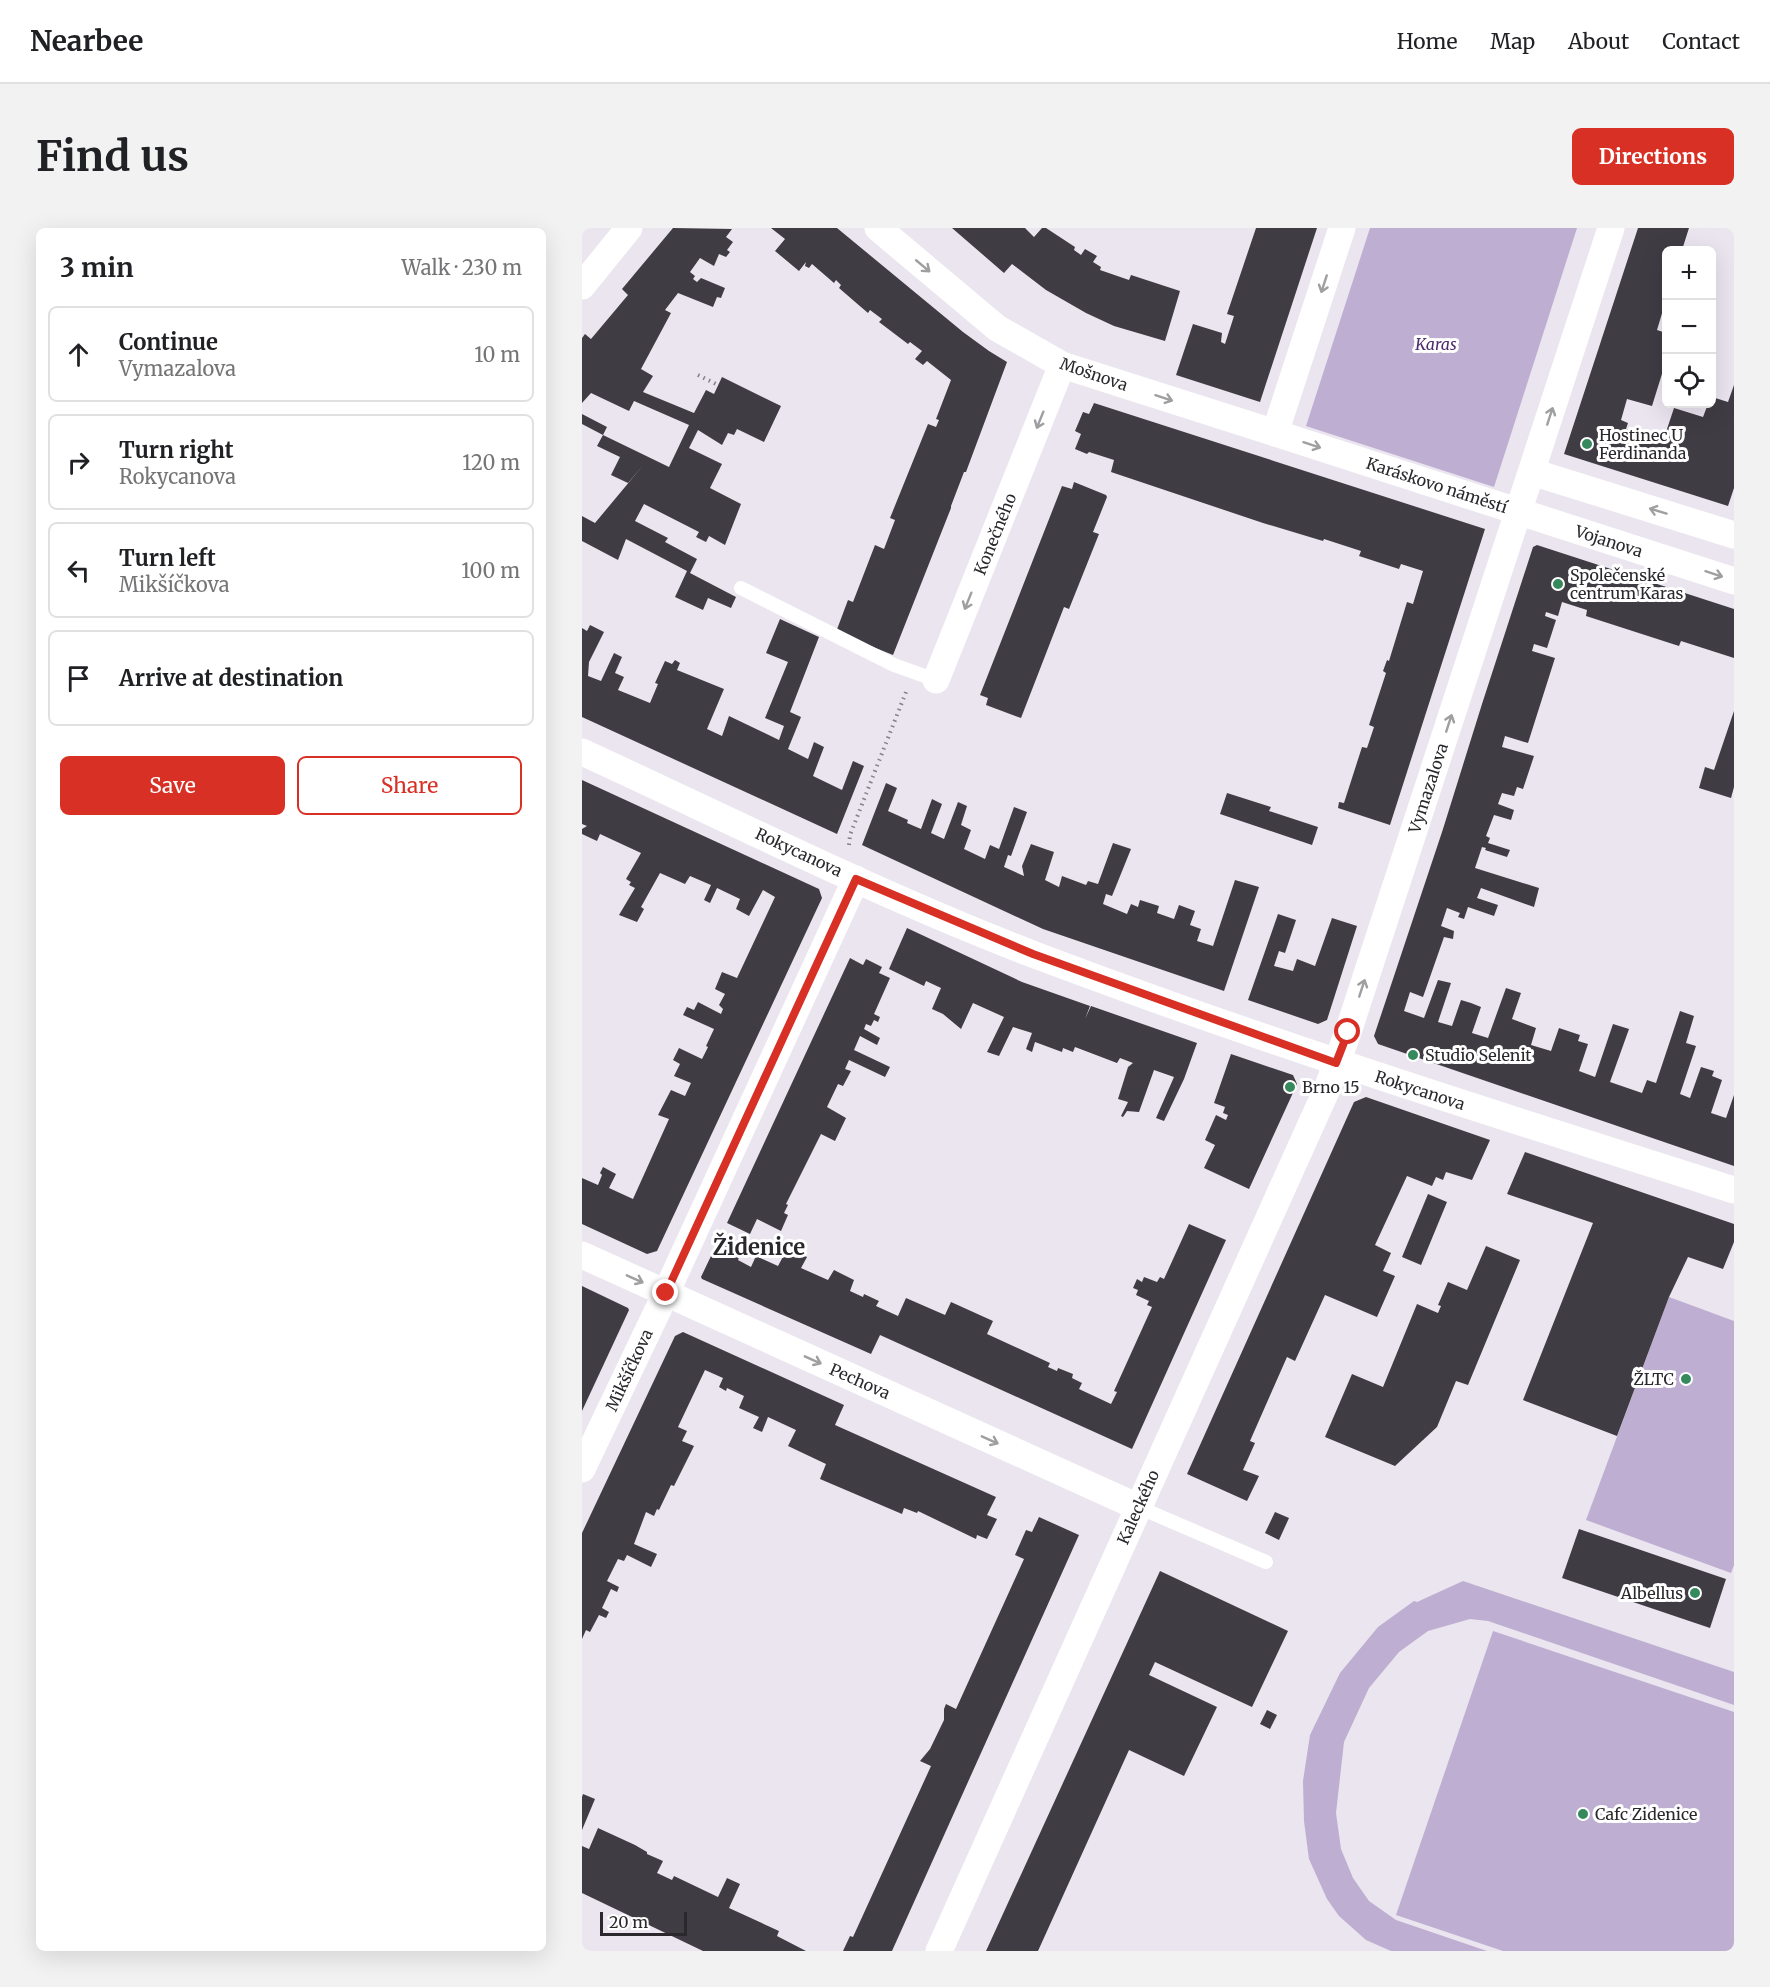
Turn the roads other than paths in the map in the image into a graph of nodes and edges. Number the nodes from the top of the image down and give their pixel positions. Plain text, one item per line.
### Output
1 (629, 228) edge
2 (878, 228) edge
3 (1342, 228) edge
4 (1611, 228) edge
5 (582, 286) edge
6 (1062, 365) junction
7 (1275, 433) junction
8 (1532, 472) junction
9 (1519, 512) junction
10 (1734, 535) edge
11 (1734, 580) edge
12 (741, 588) dead end
13 (925, 676) joint
14 (582, 752) edge
15 (856, 879) junction
16 (1336, 1063) junction
17 (1734, 1190) edge
18 (582, 1255) edge
19 (666, 1293) junction
20 (582, 1469) edge
21 (1138, 1507) junction
22 (1266, 1562) dead end
23 (939, 1951) edge

1 - 5 street
2 -> 6 street, Mošnova
3 -> 7 street
8 -> 4 street, Karáskovo náměstí
6 -> 7 street, Mošnova
6 -> 13 street, Konečného
7 -> 9 street, Karáskovo náměstí
8 - 9 street, Karáskovo náměstí
10 -> 8 street
9 -> 11 street, Vojanova
16 -> 9 street, Vymazalova
12 - 13 lane
14 - 15 street, Rokycanova
15 - 16 street, Rokycanova
15 - 19 street, Mikšíčkova
16 - 17 street, Rokycanova
16 - 21 street, Kaleckého
18 -> 19 street, Pechova
19 - 20 street, Mikšíčkova
19 -> 21 street, Pechova
21 - 22 lane
21 - 23 street, Kaleckého

